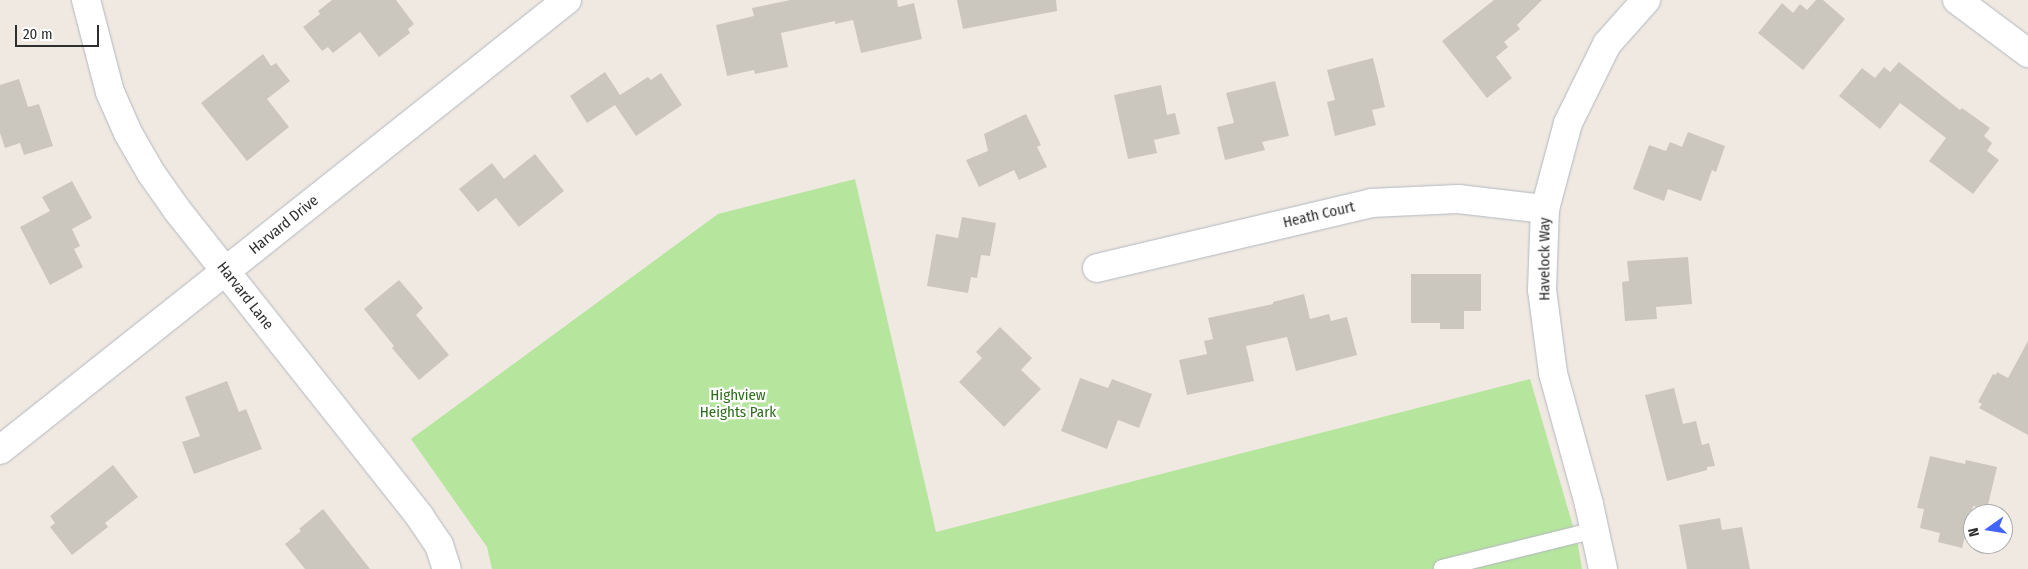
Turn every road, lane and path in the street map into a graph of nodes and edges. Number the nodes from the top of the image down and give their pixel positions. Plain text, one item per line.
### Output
1 (86, 0) edge
2 (567, 0) edge
3 (1646, 0) edge
4 (1957, 0) edge
5 (2028, 53) edge
6 (1545, 209) junction
7 (1096, 268) dead end
8 (225, 272) junction
9 (0, 450) edge
10 (1595, 530) junction
11 (1442, 568) edge
12 (447, 569) edge
13 (1603, 569) edge

1 - 8 street, Harvard Lane
2 - 8 street, Harvard Drive
3 - 6 street, Havelock Way
4 - 5 street
6 - 7 street, Heath Court
6 - 10 street, Havelock Way
8 - 9 street, Harvard Drive
8 - 12 street, Harvard Lane
10 - 11 lane
10 - 13 street, Havelock Way

